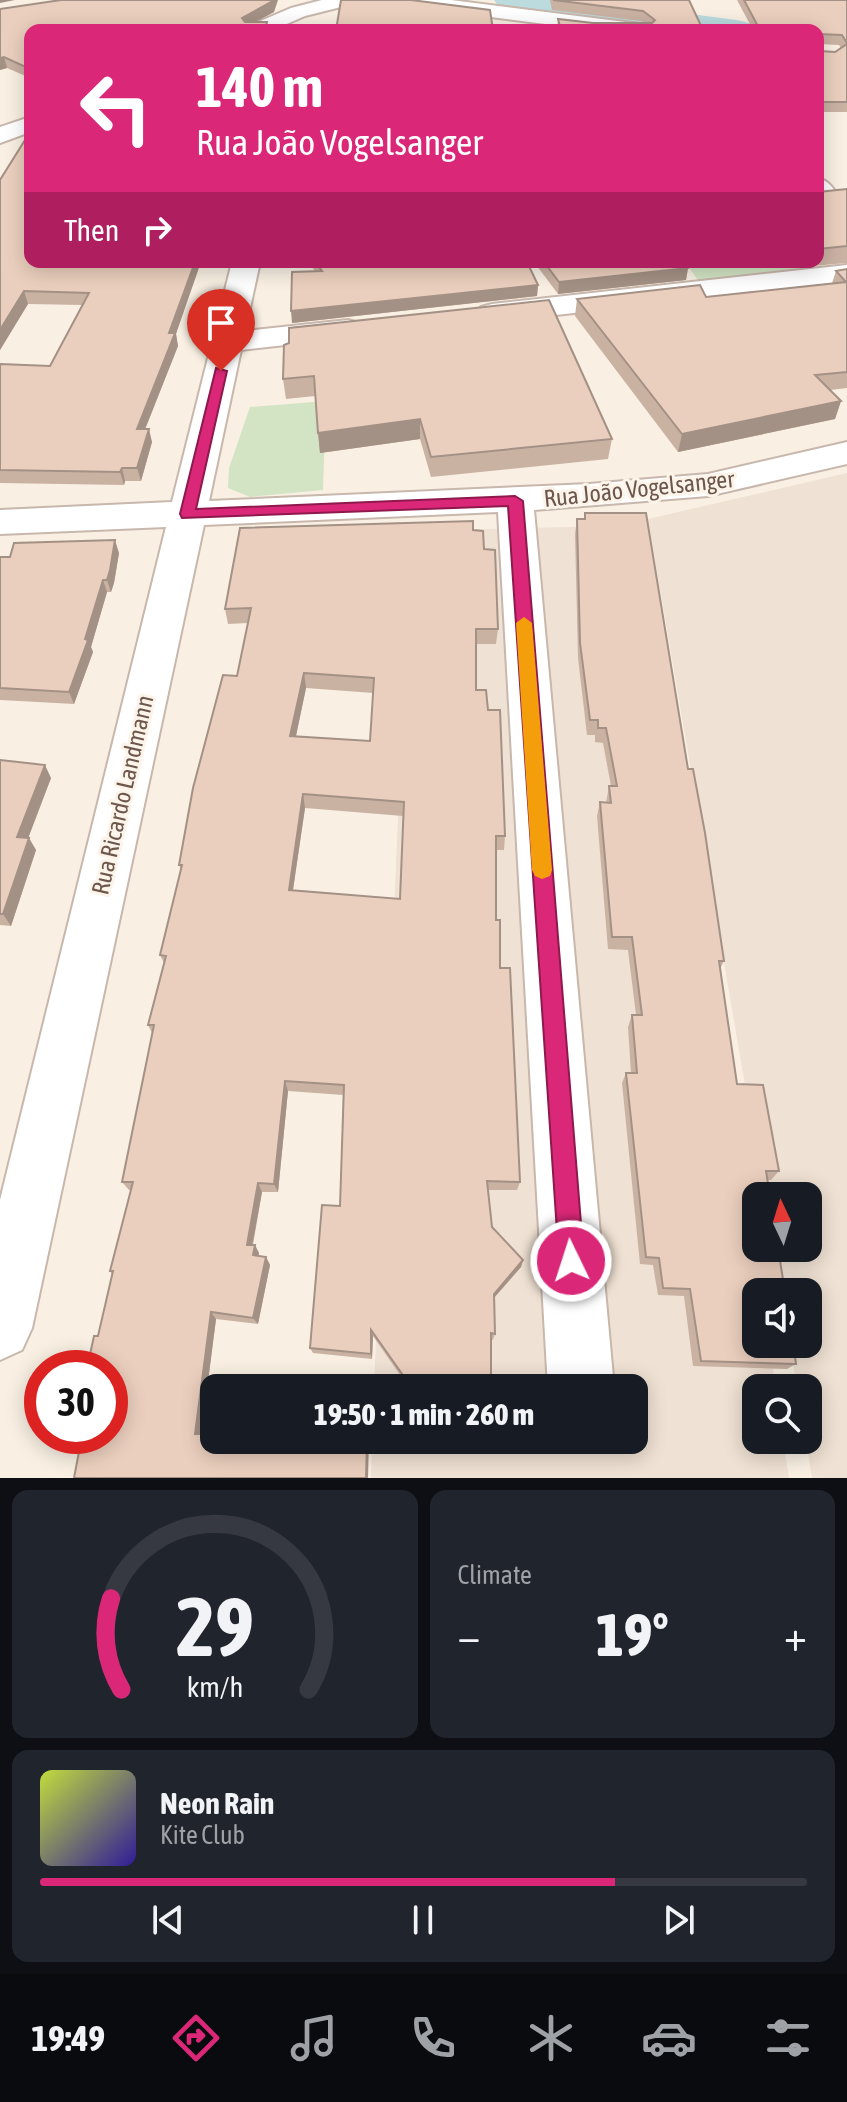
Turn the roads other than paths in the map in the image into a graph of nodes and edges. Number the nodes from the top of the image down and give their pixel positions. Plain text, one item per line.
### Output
1 (272, 0) edge
2 (346, 0) edge
3 (404, 0) edge
4 (298, 21) edge
5 (524, 23) edge
6 (24, 126) edge
7 (0, 136) edge
8 (245, 268) edge
9 (847, 274) edge
10 (466, 316) edge
11 (370, 327) edge
12 (227, 342) junction
13 (847, 453) edge
14 (515, 501) junction
15 (188, 514) junction
16 (0, 522) edge
17 (0, 1328) edge
18 (580, 1374) edge

1 - 4 street
2 - 4 street
3 - 5 street
6 - 7 street
8 - 12 street, Rua Ricardo Landmann
9 - 10 street
11 - 12 street
12 - 15 street, Rua Ricardo Landmann
13 - 14 street, Rua João Vogelsanger
14 - 15 street, Rua João Vogelsanger
14 - 18 street
15 - 16 street, Rua João Vogelsanger
15 - 17 street, Rua Ricardo Landmann

